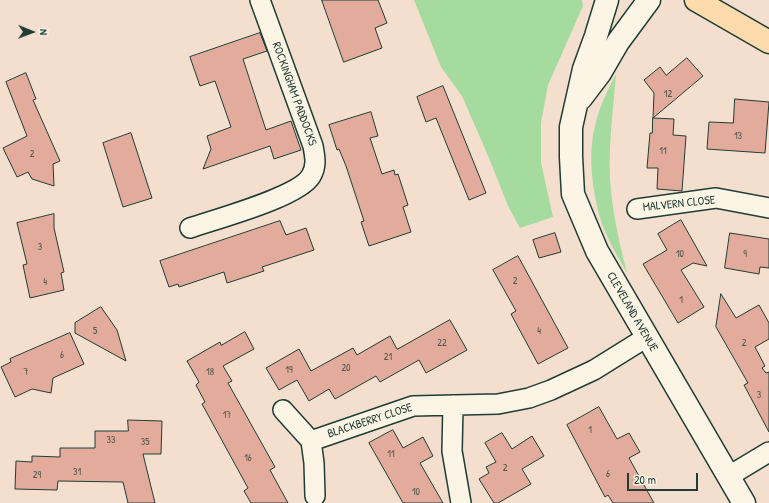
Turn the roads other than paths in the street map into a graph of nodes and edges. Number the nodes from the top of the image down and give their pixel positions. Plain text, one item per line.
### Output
1 (260, 0) edge
2 (607, 0) edge
3 (649, 0) edge
4 (696, 0) edge
5 (769, 42) edge
6 (576, 106) junction
7 (637, 208) dead end
8 (769, 208) edge
9 (190, 228) dead end
10 (647, 337) junction
11 (453, 405) junction
12 (282, 410) dead end
13 (311, 441) junction
14 (769, 452) edge
15 (729, 476) junction
16 (315, 496) dead end
17 (461, 503) edge
18 (744, 503) edge

1 - 9 street, ROCKINGHAM PADDOCKS
2 - 6 street, CLEVELAND AVENUE
3 - 6 street, CLEVELAND AVENUE
4 - 5 main road
6 - 10 street, CLEVELAND AVENUE
7 - 8 street, MALVERN CLOSE
10 - 11 street, BLACKBERRY CLOSE
10 - 15 street, CLEVELAND AVENUE
11 - 13 street, BLACKBERRY CLOSE
11 - 17 street
12 - 13 street, BLACKBERRY CLOSE
13 - 16 street, BLACKBERRY CLOSE
14 - 15 street
15 - 18 street, CLEVELAND AVENUE

